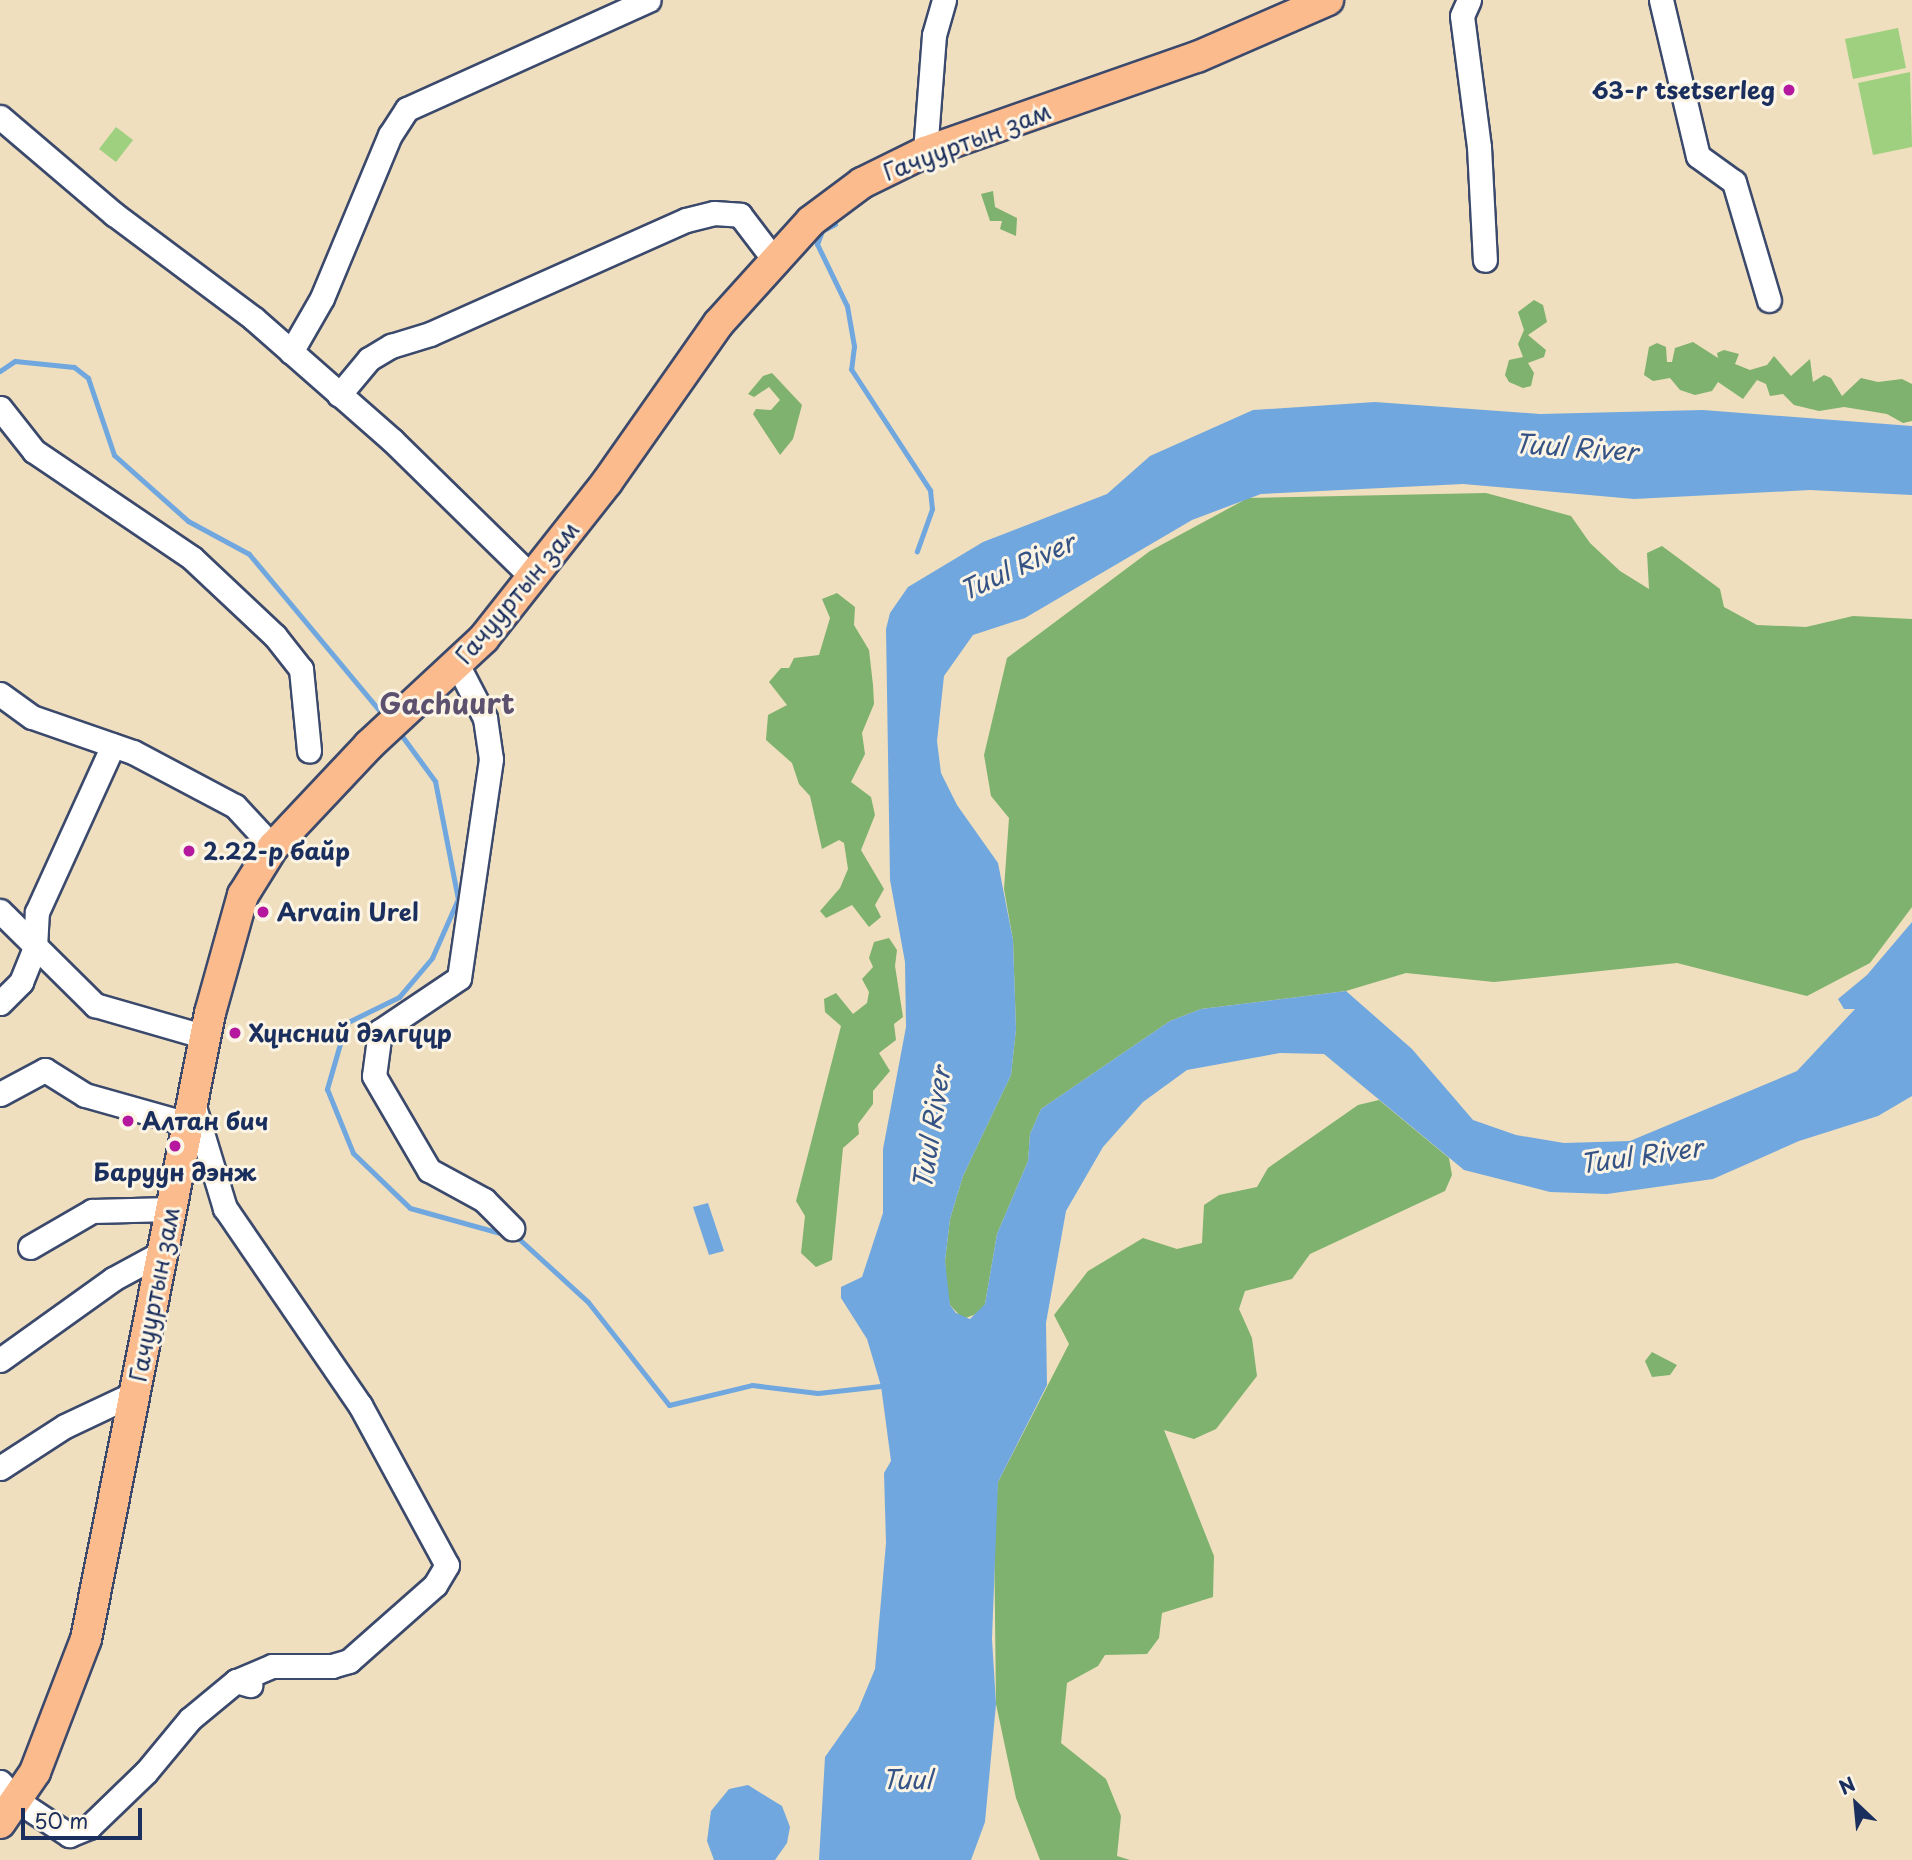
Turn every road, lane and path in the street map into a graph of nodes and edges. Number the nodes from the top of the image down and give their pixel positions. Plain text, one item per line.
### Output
1 (648, 0) edge
2 (1328, 0) edge
3 (1469, 0) edge
4 (1661, 0) edge
5 (948, 4) edge
6 (0, 117) edge
7 (925, 152) junction
8 (1485, 260) dead end
9 (775, 261) junction
10 (1769, 300) dead end
11 (291, 352) junction
12 (339, 395) junction
13 (0, 408) edge
14 (533, 578) junction
15 (457, 664) junction
16 (0, 694) edge
17 (113, 745) junction
18 (309, 751) dead end
19 (273, 847) junction
20 (0, 911) edge
21 (35, 948) junction
22 (21, 982) junction
23 (0, 994) edge
24 (0, 1003) edge
25 (205, 1038) junction
26 (0, 1094) edge
27 (190, 1113) junction
28 (171, 1209) junction
29 (512, 1228) dead end
30 (30, 1247) dead end
31 (163, 1252) junction
32 (0, 1360) edge
33 (135, 1393) junction
34 (0, 1468) edge
35 (5, 1802) edge

1 - 11 street
2 - 7 main road, Гачууртын зам
3 - 8 street
4 - 10 street
5 - 7 street
6 - 11 street
7 - 9 main road, Гачууртын зам
9 - 12 street
9 - 14 main road, Гачууртын зам
11 - 12 street
12 - 14 street
13 - 18 street
14 - 15 main road, Гачууртын зам
15 - 19 main road, Гачууртын зам
15 - 29 street
16 - 17 street
17 - 19 street
17 - 21 street
19 - 25 main road, Гачууртын зам
20 - 21 street
21 - 22 street
21 - 25 street
22 - 23 street
22 - 24 street
25 - 27 main road, Гачууртын зам
26 - 27 street
27 - 28 main road, Гачууртын зам
27 - 35 street
28 - 30 street
28 - 31 main road, Гачууртын зам
31 - 32 street
31 - 33 main road, Гачууртын зам
33 - 34 street
33 - 35 main road, Гачууртын зам

